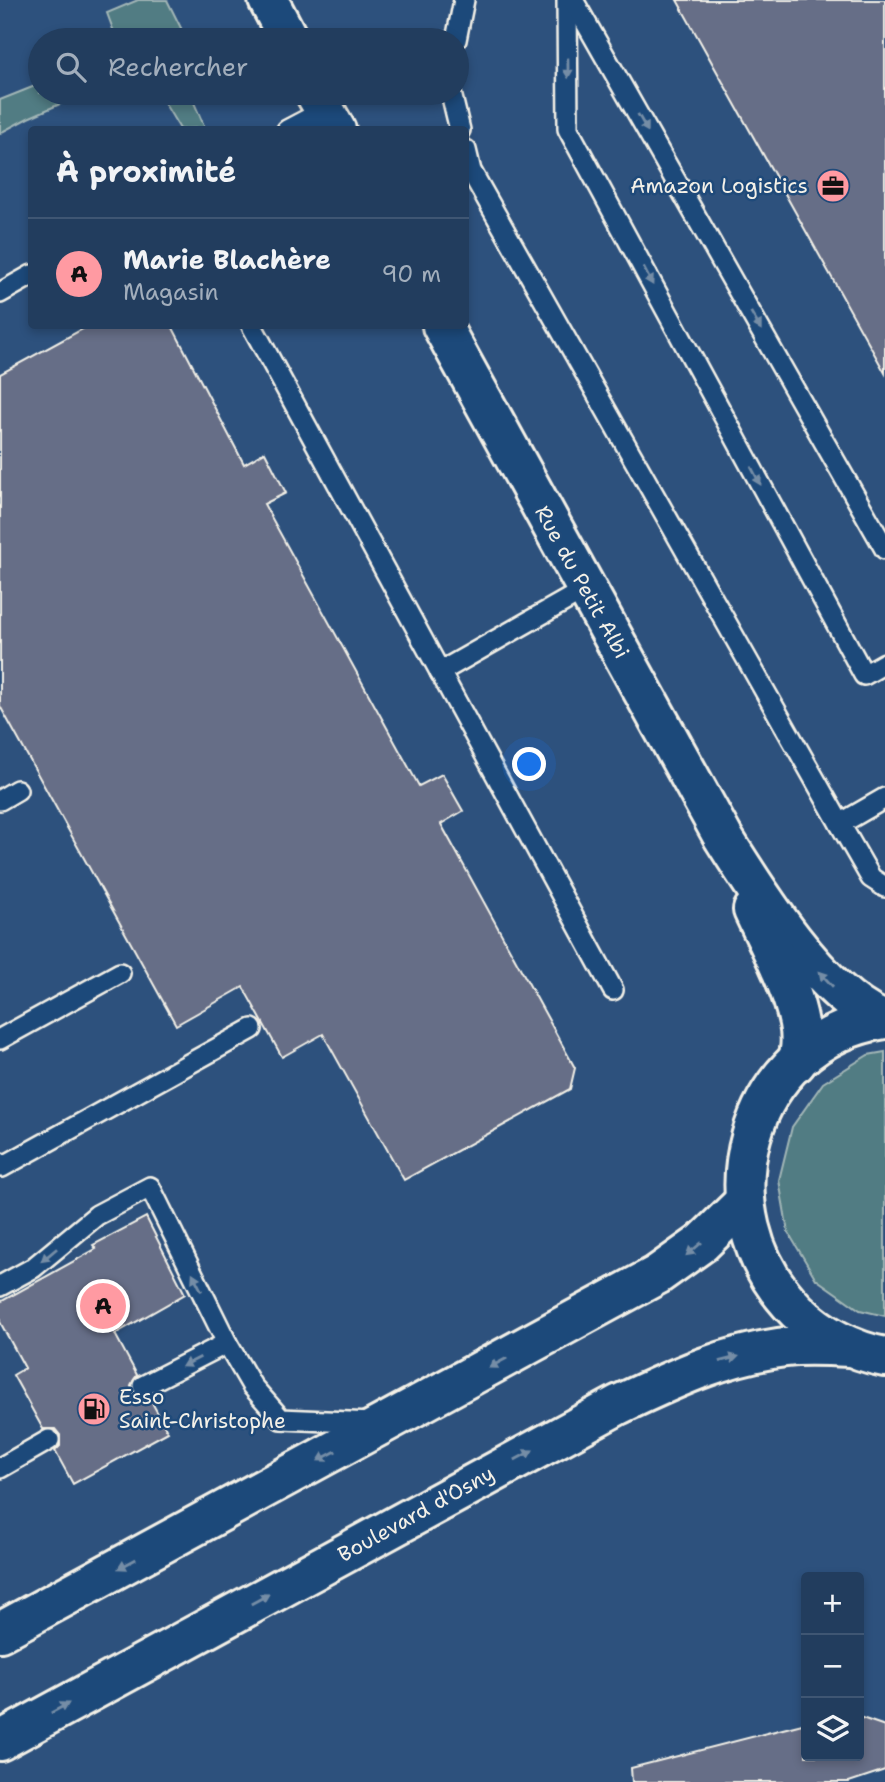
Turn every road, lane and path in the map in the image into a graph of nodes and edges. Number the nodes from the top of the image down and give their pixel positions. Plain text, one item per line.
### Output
1 (268, 0) edge
2 (464, 0) edge
3 (567, 0) edge
4 (573, 0) edge
5 (283, 28) edge
6 (458, 28) edge
7 (454, 105) edge
8 (325, 111) edge
9 (295, 126) edge
10 (459, 126) edge
11 (469, 163) edge
12 (28, 277) edge
13 (0, 293) edge
14 (254, 329) edge
15 (444, 329) edge
16 (885, 549) edge
17 (586, 589) junction
18 (885, 663) edge
19 (440, 672) junction
20 (885, 798) edge
21 (839, 824) junction
22 (723, 837) junction
23 (885, 887) edge
24 (120, 973) dead end
25 (613, 990) dead end
26 (882, 1019) edge
27 (252, 1029) dead end
28 (0, 1039) edge
29 (796, 1063) junction
30 (0, 1163) edge
31 (744, 1202) junction
32 (0, 1286) edge
33 (227, 1343) junction
34 (868, 1352) edge
35 (143, 1386) dead end
36 (387, 1424) junction
37 (49, 1440) dead end
38 (0, 1468) edge
39 (0, 1632) edge
40 (0, 1741) edge

1 - 5 main road
2 - 6 lane
3 -> 18 lane
4 -> 16 lane
7 - 10 lane
8 - 9 lane
11 - 21 lane
12 - 13 lane
14 - 19 lane
15 - 17 main road, Rue du Petit Albi
17 - 19 lane
17 - 22 main road, Rue du Petit Albi
19 - 25 lane
20 - 21 lane
21 - 23 lane
26 -> 22 main road, Rue du Petit Albi
22 - 29 main road, Rue du Petit Albi
24 - 28 lane
26 - 29 main road
27 - 30 lane
29 - 31 main road
31 - 34 main road
31 -> 36 main road
33 -> 32 lane
33 -> 35 lane
33 - 36 lane
40 -> 34 main road, Boulevard d'Osny
36 -> 39 main road
37 - 38 lane

